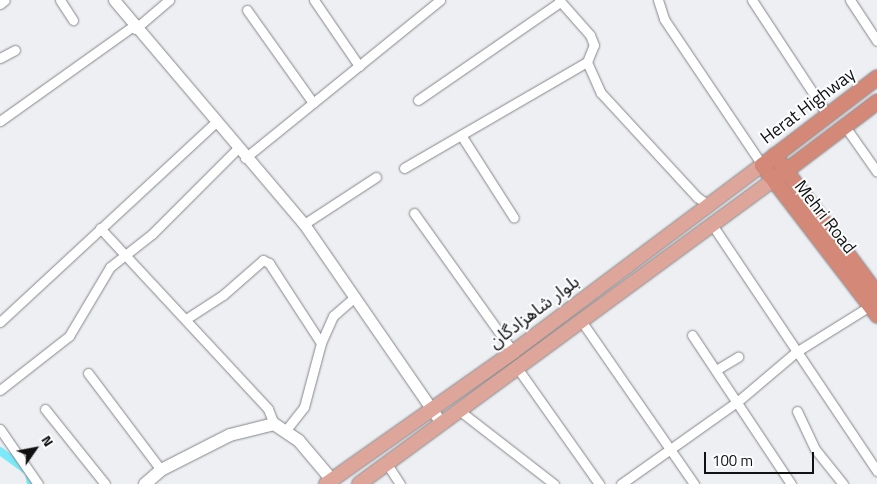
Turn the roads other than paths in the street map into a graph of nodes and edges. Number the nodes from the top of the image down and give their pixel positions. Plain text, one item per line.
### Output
1 (5, 0) edge
2 (60, 0) edge
3 (114, 0) edge
4 (169, 0) edge
5 (314, 0) edge
6 (440, 0) edge
7 (658, 0) edge
8 (752, 0) edge
9 (850, 0) edge
10 (560, 1) edge
11 (0, 4) edge
12 (247, 10) dead end
13 (73, 20) dead end
14 (134, 28) junction
15 (877, 41) edge
16 (15, 50) dead end
17 (0, 58) edge
18 (587, 62) junction
19 (359, 66) junction
20 (877, 77) edge
21 (418, 100) dead end
22 (877, 101) edge
23 (314, 103) junction
24 (827, 114) junction
25 (0, 121) edge
26 (215, 123) junction
27 (844, 125) junction
28 (461, 134) junction
29 (241, 154) junction
30 (774, 155) junction
31 (762, 165) junction
32 (404, 168) dead end
33 (877, 172) edge
34 (778, 175) junction
35 (376, 176) dead end
36 (707, 204) junction
37 (414, 213) dead end
38 (514, 218) dead end
39 (304, 224) junction
40 (713, 226) junction
41 (100, 228) junction
42 (126, 257) junction
43 (355, 297) junction
44 (875, 305) edge
45 (186, 319) junction
46 (0, 322) edge
47 (582, 322) junction
48 (692, 335) dead end
49 (321, 343) junction
50 (513, 352) junction
51 (796, 352) junction
52 (738, 357) dead end
53 (518, 369) junction
54 (716, 370) junction
55 (88, 373) dead end
56 (0, 390) edge
57 (737, 402) junction
58 (45, 409) dead end
59 (429, 409) junction
60 (460, 411) junction
61 (797, 411) dead end
62 (442, 424) junction
63 (280, 427) junction
64 (0, 429) edge
65 (671, 450) junction
66 (387, 464) junction
67 (161, 470) junction
68 (877, 471) edge
69 (329, 482) edge
70 (38, 484) edge
71 (105, 484) edge
72 (145, 484) edge
73 (360, 484) edge
74 (400, 484) edge
75 (554, 484) edge
76 (599, 484) edge
77 (621, 484) edge
78 (694, 484) edge
79 (791, 484) edge
80 (843, 484) edge

1 - 11 street
2 - 13 street
3 - 14 street
4 - 14 street
5 - 19 street
6 - 19 street
7 - 31 street
8 - 24 street
9 - 15 street
10 - 18 street
10 - 21 street
12 - 23 street
14 - 25 street
14 - 26 street
16 - 17 street
18 - 28 street
18 - 36 street
19 - 23 street
20 - 24 highway, Herat Highway
22 - 27 highway
23 - 29 street
24 - 30 highway, Herat Highway
26 - 29 street
26 - 41 street
27 - 33 street
27 - 34 highway
28 - 32 street
28 - 38 street
29 - 39 street
29 - 42 street
30 - 31 highway, Herat Highway
30 - 34 highway, Mehri Road
31 - 34 highway, Mehri Road
31 - 36 main road, بلوار شاهزادگان
34 - 40 main road, بلوار شاهزادگان
34 - 44 highway, Mehri Road
35 - 39 street
36 - 50 main road, بلوار شاهزادگان
37 - 50 street
39 - 43 street
40 - 47 main road, بلوار شاهزادگان
40 - 51 street
41 - 42 street
41 - 46 street
42 - 45 street
42 - 56 street
43 - 49 street
43 - 59 street
44 - 51 street
45 - 49 street
45 - 63 street
47 - 53 main road, بلوار شاهزادگان
47 - 65 street
48 - 54 street
49 - 63 street
50 - 59 main road, بلوار شاهزادگان
51 - 57 street
51 - 68 street
52 - 54 street
53 - 60 main road, بلوار شاهزادگان
53 - 76 street
54 - 57 street
55 - 67 street
57 - 65 street
57 - 79 street
58 - 71 street
59 - 62 street
59 - 69 main road, بلوار شاهزادگان
60 - 62 main road, بلوار شاهزادگان
60 - 75 street
61 - 80 street
62 - 66 main road, بلوار شاهزادگان
63 - 67 main road
63 - 69 main road
64 - 70 street
65 - 77 street
65 - 78 street
66 - 73 main road, بلوار شاهزادگان
66 - 74 street
67 - 72 main road

